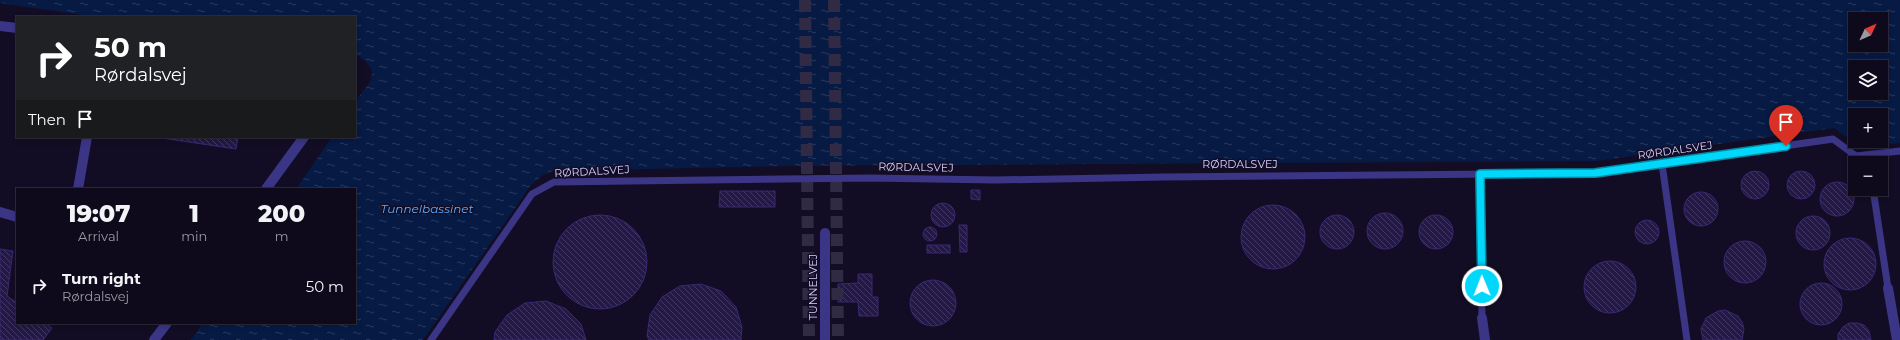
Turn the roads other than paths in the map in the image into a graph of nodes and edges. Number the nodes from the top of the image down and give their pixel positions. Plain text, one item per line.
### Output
1 (0, 26) edge
2 (16, 28) edge
3 (86, 138) edge
4 (303, 138) edge
5 (1900, 151) edge
6 (1856, 156) edge
7 (1880, 156) edge
8 (1662, 164) junction
9 (1480, 174) junction
10 (78, 188) edge
11 (267, 188) edge
12 (1874, 196) edge
13 (0, 212) edge
14 (16, 217) edge
15 (825, 233) dead end
16 (1888, 288) joint
17 (1482, 318) joint
18 (166, 324) edge
19 (154, 340) edge
20 (431, 340) edge
21 (825, 340) edge
22 (1485, 340) edge
23 (1687, 340) edge
24 (1897, 340) edge

1 - 2 street
3 - 10 street
4 - 11 street
5 - 7 lane, RØRDALSVEJ
6 - 8 lane, RØRDALSVEJ
8 - 9 lane, RØRDALSVEJ
8 - 23 lane
9 - 17 lane
9 - 20 lane, RØRDALSVEJ
12 - 16 lane
13 - 14 street
15 - 21 street, TUNNELVEJ
16 - 24 street
17 - 22 street
18 - 19 street

